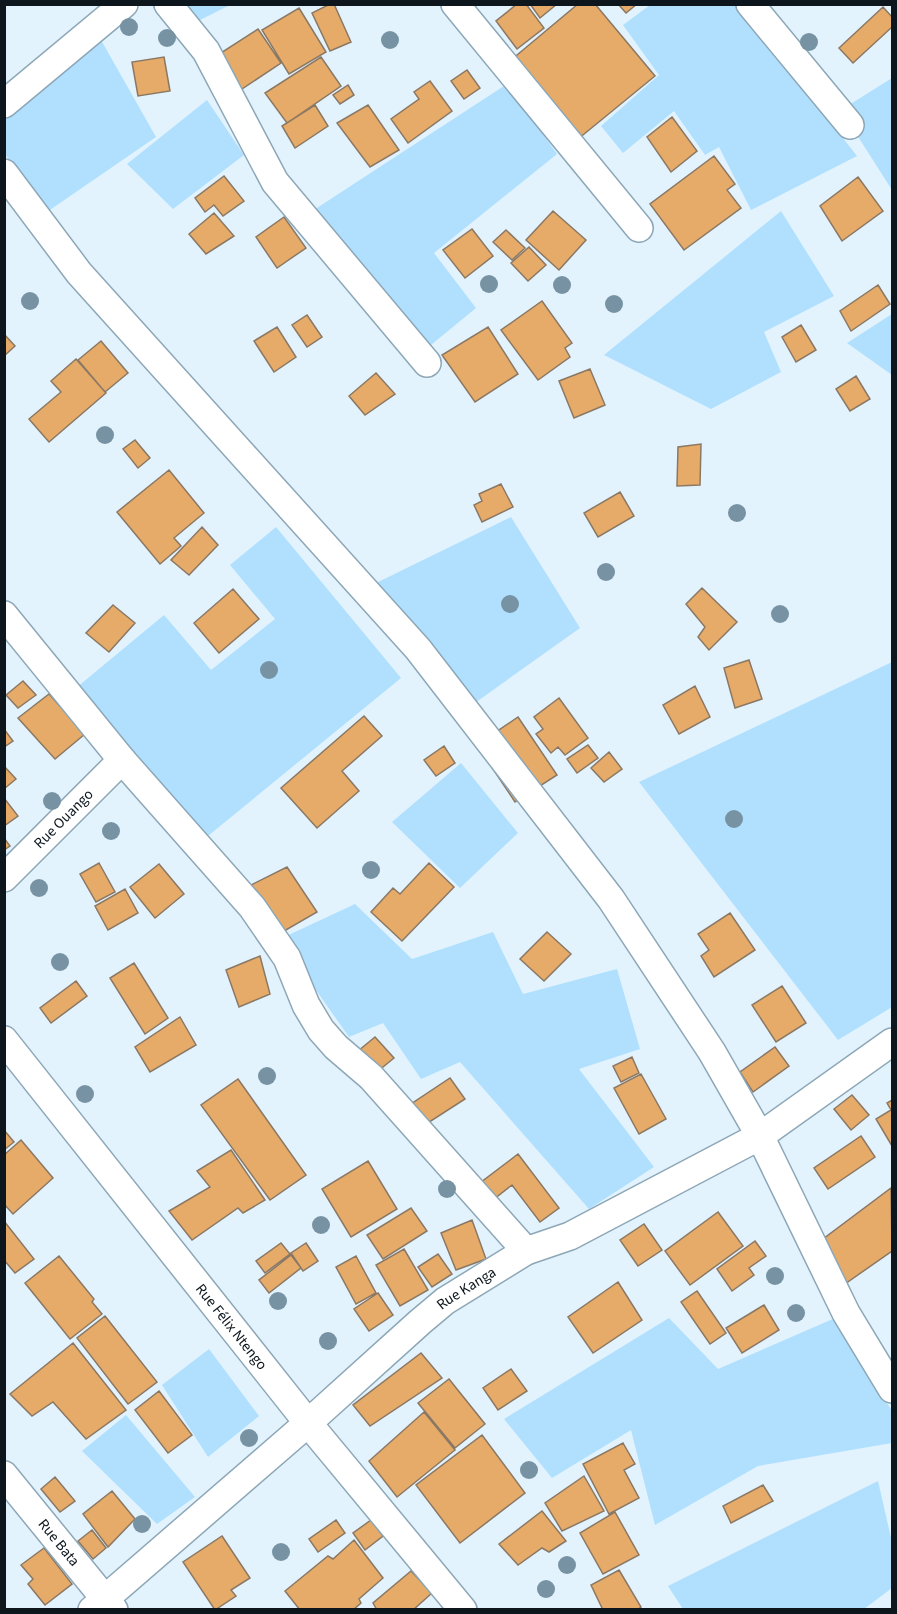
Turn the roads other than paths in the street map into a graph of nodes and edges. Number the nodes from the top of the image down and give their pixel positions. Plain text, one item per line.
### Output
1 (124, 4) edge
2 (168, 4) edge
3 (455, 4) edge
4 (750, 4) edge
5 (5, 103) edge
6 (849, 125) dead end
7 (4, 173) edge
8 (639, 228) dead end
9 (427, 363) dead end
10 (4, 615) edge
11 (122, 760) junction
12 (4, 878) edge
13 (4, 1040) edge
14 (892, 1042) edge
15 (760, 1136) junction
16 (526, 1251) junction
17 (892, 1389) edge
18 (308, 1423) junction
19 (4, 1475) edge
20 (104, 1606) edge
21 (463, 1610) edge

1 - 5 street
2 - 9 street
3 - 8 street
4 - 6 street
7 - 15 street
10 - 11 street
11 - 12 street, Rue Ouango
11 - 16 street
13 - 18 street, Rue Félix Ntengo
14 - 15 street, Rue Kanga
15 - 16 street, Rue Kanga
15 - 17 street
16 - 18 street, Rue Kanga
18 - 20 street, Rue Kanga
18 - 21 street, Rue Félix Ntengo
19 - 20 street, Rue Bata

